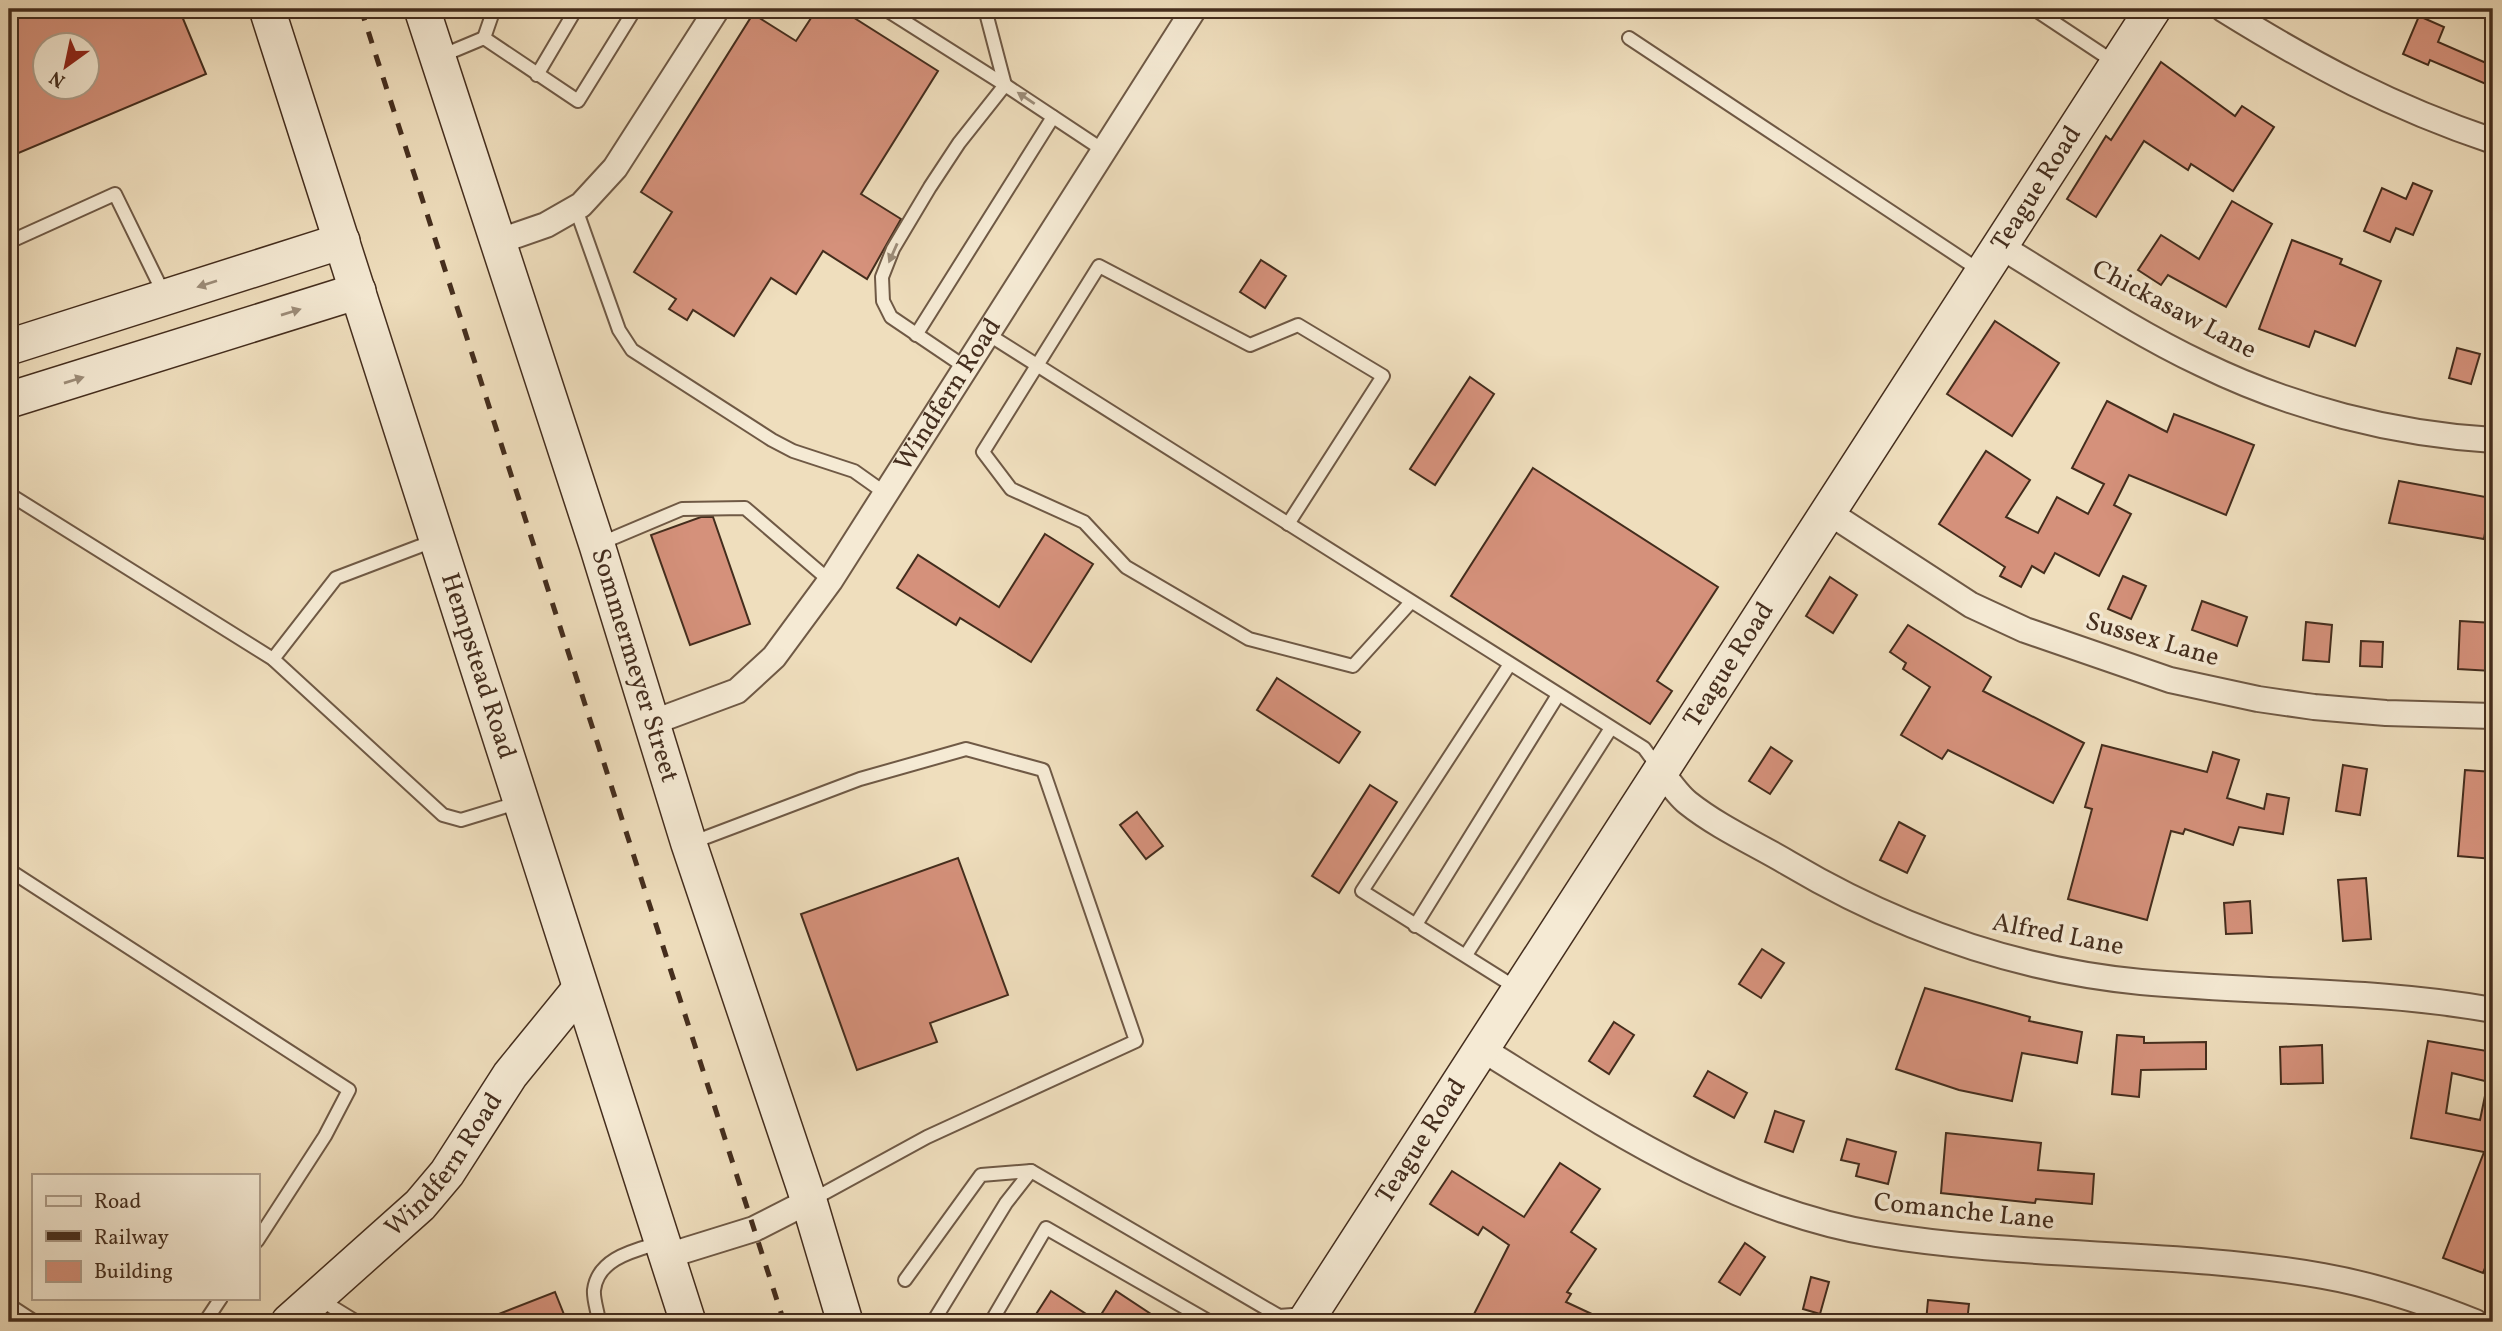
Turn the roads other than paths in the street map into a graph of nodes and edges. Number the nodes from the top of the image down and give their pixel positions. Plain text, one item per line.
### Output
1 (267, 9) edge
2 (422, 9) edge
3 (494, 9) edge
4 (576, 9) edge
5 (635, 9) edge
6 (717, 9) edge
7 (885, 9) edge
8 (985, 9) edge
9 (1194, 9) edge
10 (2034, 9) edge
11 (2153, 9) edge
12 (2223, 9) edge
13 (484, 38) junction
14 (1629, 38) dead end
15 (437, 57) junction
16 (2117, 64) junction
17 (537, 75) junction
18 (1005, 85) junction
19 (1053, 117) junction
20 (2493, 141) edge
21 (1102, 150) junction
22 (576, 209) junction
23 (342, 241) junction
24 (9, 242) edge
25 (497, 242) junction
26 (1991, 259) junction
27 (359, 291) junction
28 (165, 298) junction
29 (986, 333) junction
30 (916, 335) junction
31 (9, 347) edge
32 (965, 366) junction
33 (1038, 366) junction
34 (9, 400) edge
35 (2493, 440) edge
36 (885, 493) junction
37 (9, 494) edge
38 (1828, 512) junction
39 (1288, 524) junction
40 (438, 539) junction
41 (597, 545) junction
42 (830, 581) junction
43 (1411, 601) junction
44 (273, 659) junction
45 (1510, 664) junction
46 (1558, 695) junction
47 (2493, 716) edge
48 (651, 723) junction
49 (1611, 728) junction
50 (1661, 771) junction
51 (520, 802) junction
52 (689, 844) junction
53 (9, 870) edge
54 (1415, 926) junction
55 (1466, 955) junction
56 (580, 989) junction
57 (1520, 990) junction
58 (2493, 1010) edge
59 (1482, 1049) junction
60 (1031, 1171) junction
61 (809, 1201) junction
62 (259, 1238) edge
63 (664, 1249) junction
64 (905, 1280) dead end
65 (316, 1297) junction
66 (220, 1300) edge
67 (9, 1305) edge
68 (1313, 1319) edge
69 (35, 1322) edge
70 (205, 1322) edge
71 (289, 1322) edge
72 (357, 1322) edge
73 (599, 1322) edge
74 (688, 1322) edge
75 (845, 1322) edge
76 (933, 1322) edge
77 (991, 1322) edge
78 (1210, 1322) edge
79 (2475, 1322) edge

1 - 23 street, Hempstead Road
2 - 15 street, Sommermeyer Street
3 - 13 lane
4 - 17 lane
5 - 17 lane
6 - 22 street
7 - 18 lane
8 - 18 lane
9 - 21 street, Windfern Road
10 - 16 lane
11 - 16 street, Teague Road
12 - 20 street
13 - 15 lane
13 - 17 lane
14 - 26 lane
15 - 25 street, Sommermeyer Street
16 - 26 street, Teague Road
19 -> 18 lane
18 -> 30 lane
19 - 21 lane
19 - 30 lane
21 - 29 street, Windfern Road
22 - 25 street
22 - 36 lane
23 - 27 street, Hempstead Road
23 -> 28 street
24 - 28 lane
25 - 41 street, Sommermeyer Street
26 - 35 street, Chickasaw Lane
26 - 38 street, Teague Road
34 -> 27 street
27 - 40 street, Hempstead Road
28 - 31 street
29 - 32 street, Windfern Road
29 - 33 lane
30 - 32 lane
32 - 36 street, Windfern Road
33 - 39 lane
33 - 39 lane
33 - 43 lane
36 - 42 street, Windfern Road
37 - 44 lane
38 - 47 street, Sussex Lane
38 - 50 street, Teague Road
39 - 43 lane
40 - 44 lane
40 - 51 street, Hempstead Road
41 - 42 lane
41 - 48 street, Sommermeyer Street
42 - 48 street, Windfern Road
43 - 45 lane
44 - 51 lane
45 - 46 lane
45 - 54 lane
46 - 49 lane
46 - 54 lane
48 - 52 street, Sommermeyer Street
49 - 50 lane
49 - 55 lane
50 - 57 street, Teague Road
50 - 58 street, Alfred Lane
51 - 56 street, Hempstead Road
52 - 61 street, Sommermeyer Street
52 - 61 lane
53 - 62 lane
54 - 55 lane
55 - 57 lane
56 - 63 street, Hempstead Road
56 - 65 street, Windfern Road
57 - 59 street, Teague Road
59 - 68 street, Teague Road
59 - 79 street, Comanche Lane
60 - 64 lane
60 - 68 lane
60 - 76 lane
61 - 63 street
61 - 75 street, Sommermeyer Street
63 - 73 lane
63 - 74 street, Hempstead Road
65 - 71 street, Windfern Road
65 - 72 lane
66 - 70 lane
67 - 69 lane
77 - 78 lane

